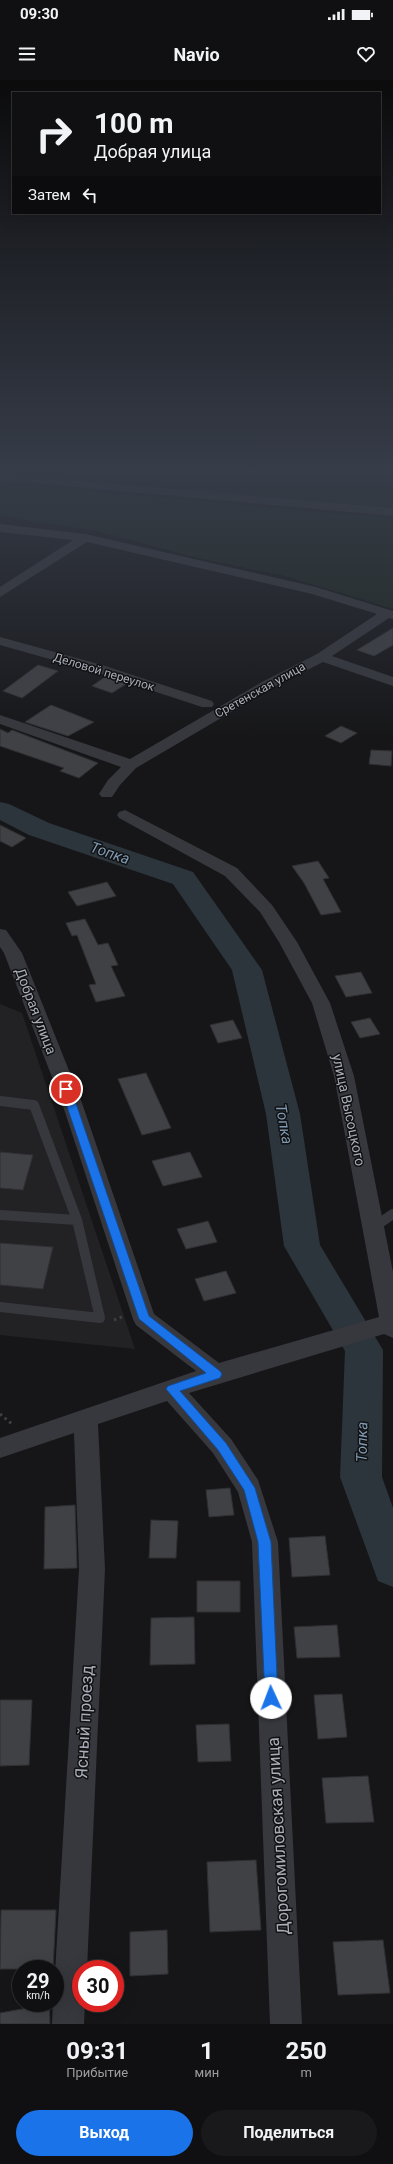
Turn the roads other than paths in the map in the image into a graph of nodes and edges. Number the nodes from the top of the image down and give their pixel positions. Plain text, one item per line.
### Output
1 (51, 560) edge
2 (180, 560) edge
3 (0, 593) edge
4 (390, 614) edge
5 (0, 641) edge
6 (322, 657) junction
7 (393, 682) edge
8 (207, 704) dead end
9 (0, 719) edge
10 (131, 765) junction
11 (107, 794) dead end
12 (125, 815) dead end
13 (0, 934) edge
14 (0, 1101) edge
15 (393, 1214) edge
16 (0, 1215) edge
17 (77, 1220) junction
18 (373, 1228) junction
19 (0, 1307) edge
20 (392, 1326) edge
21 (216, 1374) junction
22 (180, 1386) junction
23 (86, 1420) junction
24 (0, 1448) edge
25 (68, 2024) edge
26 (286, 2024) edge

1 - 3 street
2 - 4 street
4 - 6 street, Сретенская улица
5 - 8 street, Деловой переулок
6 - 7 street
6 - 10 street, Сретенская улица
9 - 10 street
10 - 11 street, Сретенская улица
12 - 18 street, улица Высоцкого
13 - 21 street, Добрая улица
14 - 17 lane
15 - 18 lane
16 - 17 lane
17 - 19 lane
18 - 20 street, улица Высоцкого
20 - 21 street
21 - 22 street
22 - 23 street
22 - 26 street, Дорогомиловская улица
23 - 24 street
23 - 25 street, Ясный проезд

